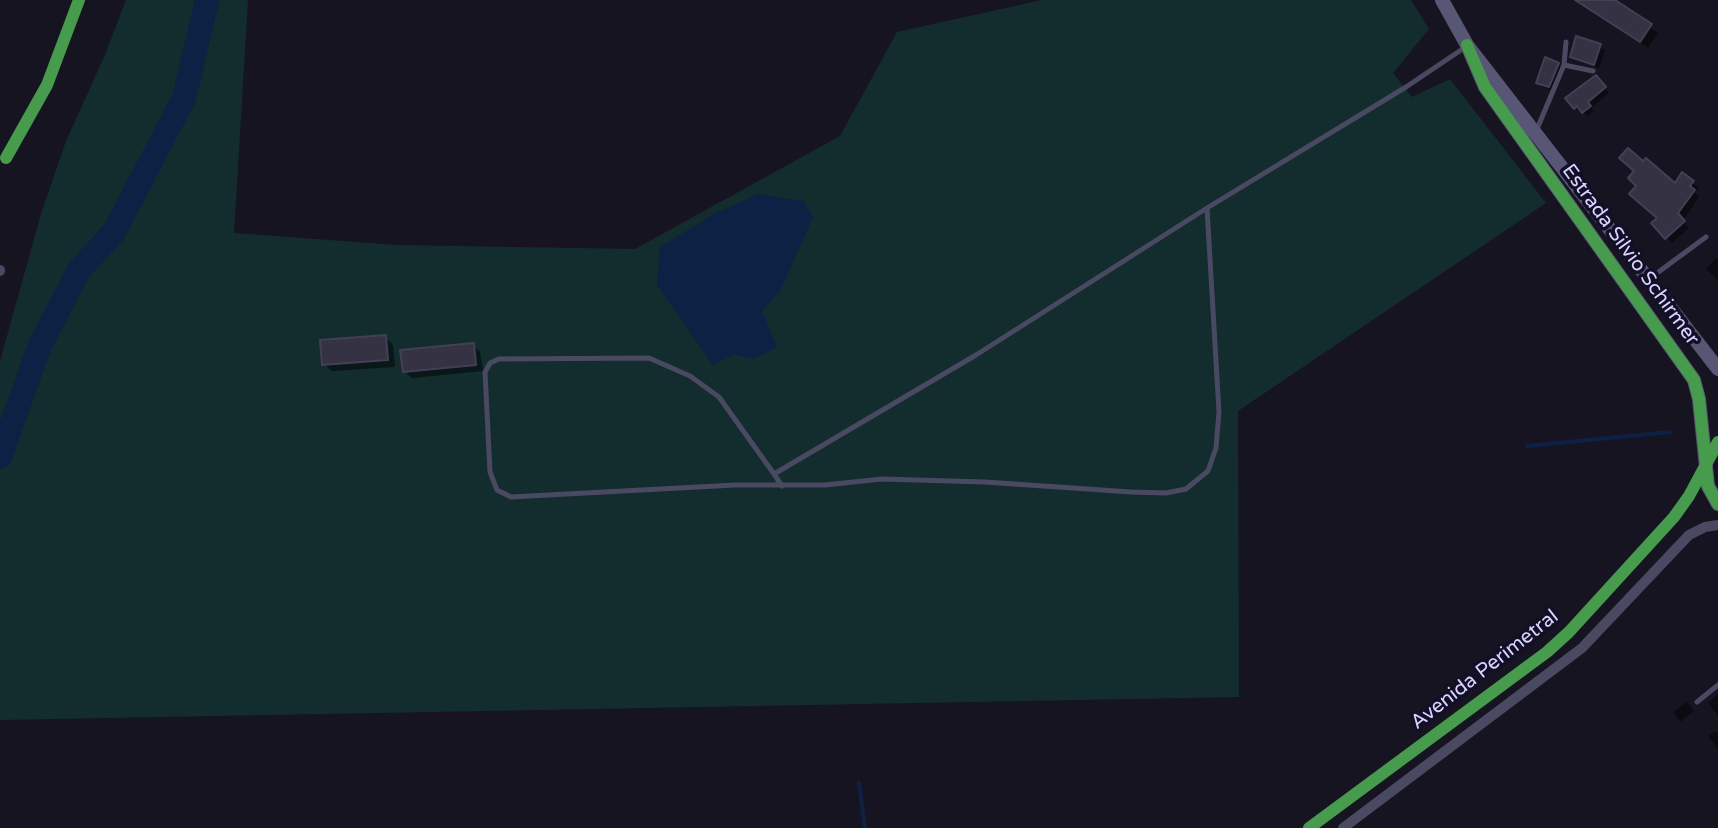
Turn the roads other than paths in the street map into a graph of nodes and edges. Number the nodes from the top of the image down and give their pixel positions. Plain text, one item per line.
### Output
1 (79, 0) edge
2 (1442, 0) edge
3 (1566, 42) dead end
4 (1467, 45) junction
5 (1564, 65) junction
6 (1593, 71) dead end
7 (1535, 133) junction
8 (6, 158) dead end
9 (1207, 208) junction
10 (1706, 237) dead end
11 (1648, 280) junction
12 (1718, 369) edge
13 (1718, 442) edge
14 (1706, 464) junction
15 (774, 474) junction
16 (783, 486) junction
17 (1718, 504) edge
18 (1718, 525) edge
19 (1718, 685) edge
20 (1697, 702) dead end
21 (1309, 828) edge
22 (1343, 828) edge

1 - 8 street
2 - 4 street, Estrada Silvio Schirmer
3 - 5 lane
4 - 7 street, Estrada Silvio Schirmer
4 - 9 lane
4 - 14 street, Estrada Silvio Schirmer
5 - 6 lane
5 - 7 lane
7 - 11 street, Estrada Silvio Schirmer
9 - 15 lane
9 - 16 lane
10 - 11 lane
11 - 12 street, Estrada Silvio Schirmer
13 - 14 street, Avenida Perimetral
14 - 17 street, Estrada Silvio Schirmer
14 - 21 street, Avenida Perimetral
15 - 16 lane
15 - 16 lane
18 - 22 street, Avenida Perimetral
19 - 20 lane

